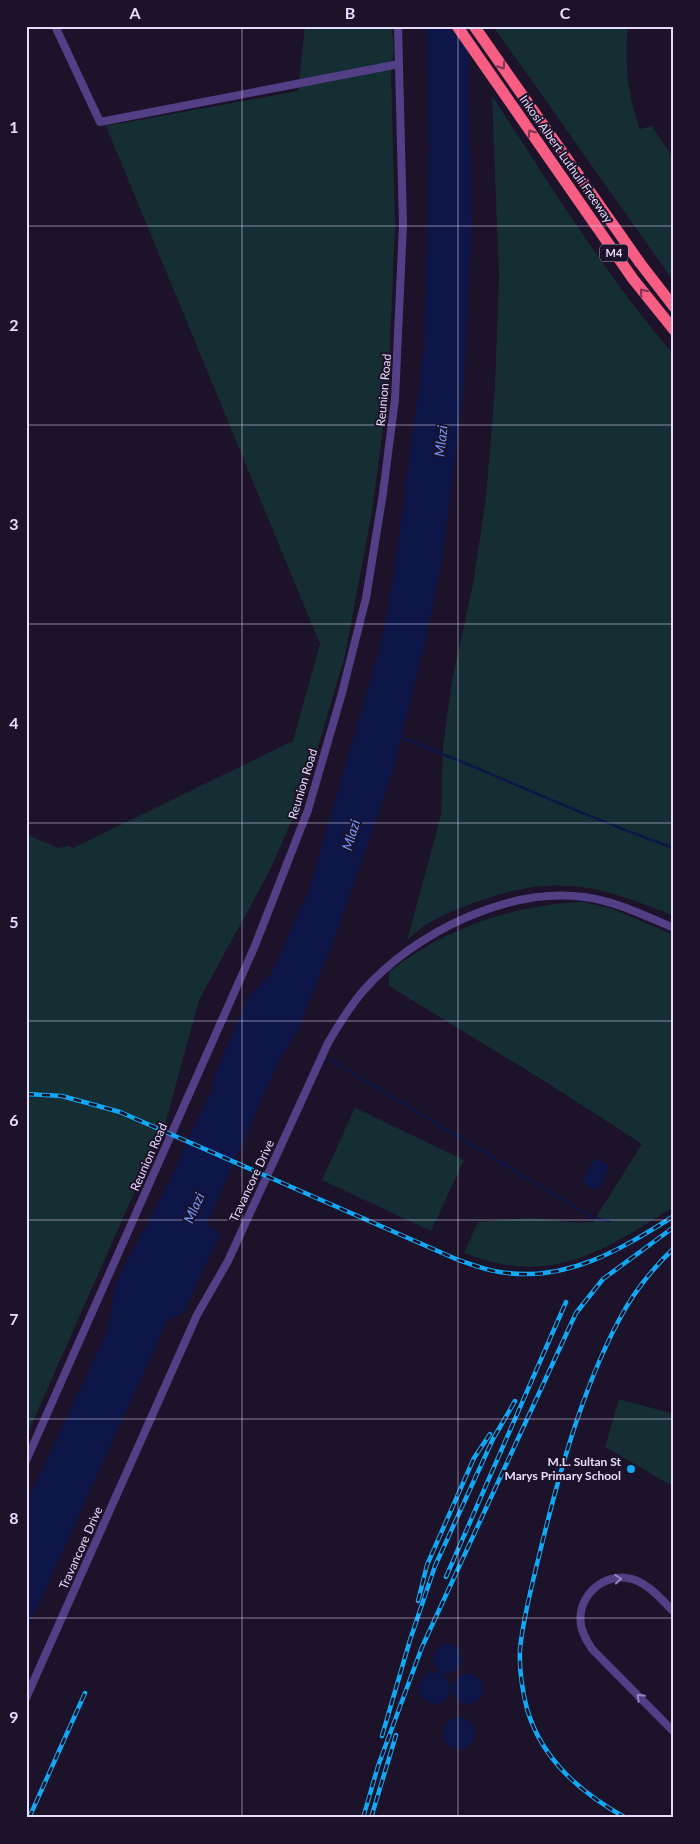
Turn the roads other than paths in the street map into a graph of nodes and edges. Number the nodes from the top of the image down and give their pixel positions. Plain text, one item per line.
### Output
1 (55, 26) edge
2 (398, 26) edge
3 (457, 26) edge
4 (474, 26) edge
5 (399, 64) junction
6 (674, 307) edge
7 (674, 330) edge
8 (674, 928) edge
9 (26, 1461) edge
10 (674, 1612) edge
11 (26, 1698) edge
12 (674, 1732) edge

1 - 5 street
2 - 5 street, Reunion Road
7 -> 3 highway, Inkosi Albert Luthuli Freeway / M4
4 -> 6 highway, Inkosi Albert Luthuli Freeway / M4
5 - 9 street, Reunion Road
8 - 11 street, Travancore Drive
12 -> 10 street

